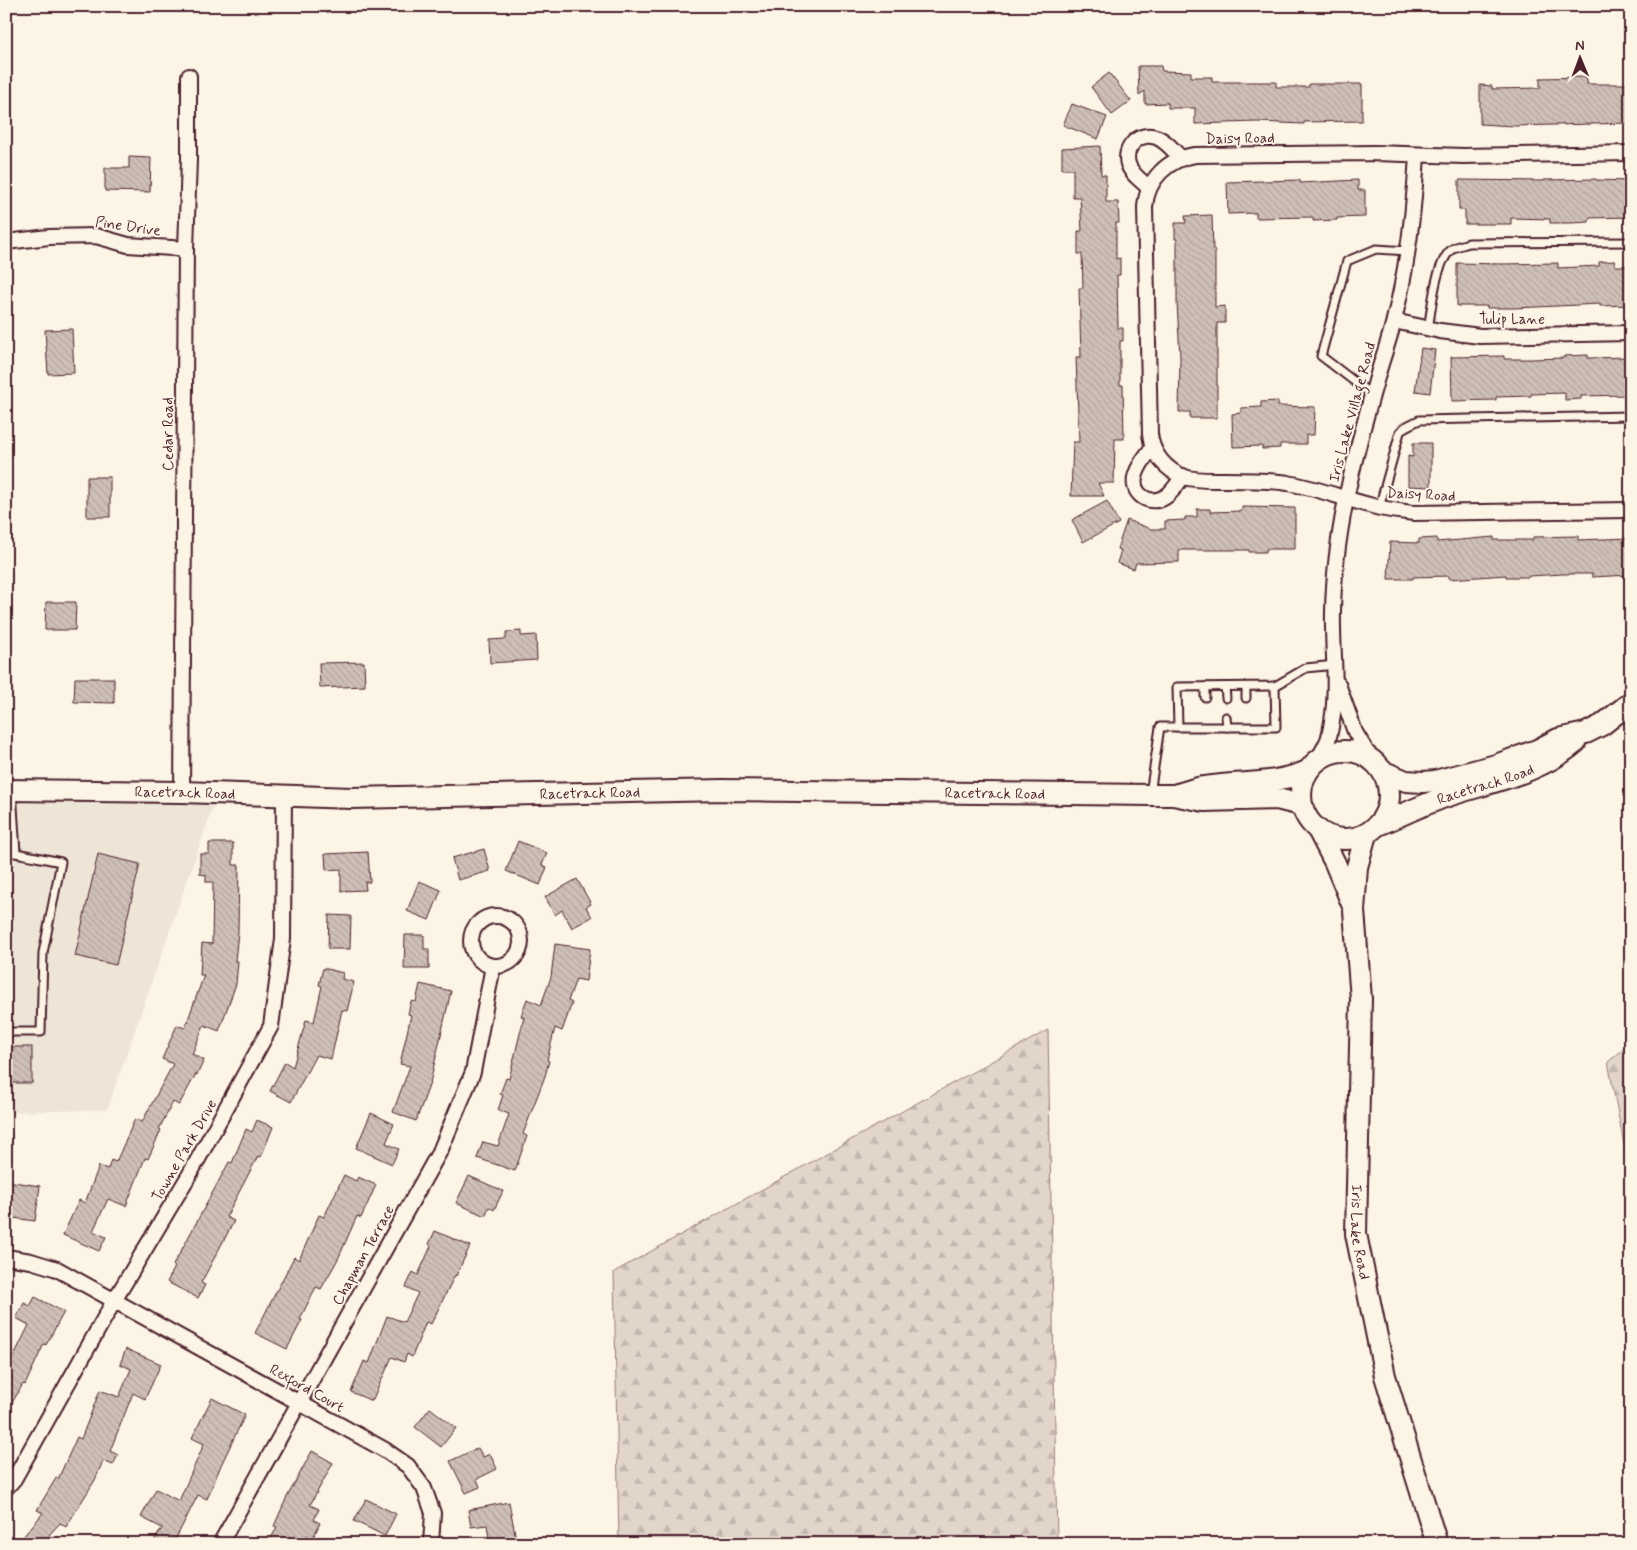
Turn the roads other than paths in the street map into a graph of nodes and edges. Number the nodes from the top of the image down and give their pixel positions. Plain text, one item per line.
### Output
1 (189, 76) dead end
2 (1631, 153) edge
3 (1417, 155) junction
4 (1180, 157) junction
5 (1149, 188) junction
6 (6, 242) edge
7 (1631, 242) edge
8 (186, 249) junction
9 (1408, 251) junction
10 (1394, 320) junction
11 (1428, 329) junction
12 (1631, 333) edge
13 (1372, 396) junction
14 (1631, 416) edge
15 (1152, 448) junction
16 (1183, 476) junction
17 (1346, 498) junction
18 (1379, 508) junction
19 (1631, 510) edge
20 (1336, 672) junction
21 (1275, 686) junction
22 (1205, 687) junction
23 (1225, 687) junction
24 (1246, 687) junction
25 (1205, 697) dead end
26 (1226, 698) dead end
27 (1246, 698) dead end
28 (1631, 702) edge
29 (1206, 717) dead end
30 (1226, 717) dead end
31 (1246, 717) dead end
32 (1178, 727) junction
33 (1205, 727) junction
34 (1227, 727) junction
35 (1247, 727) junction
36 (1586, 733) junction
37 (1313, 766) junction
38 (1377, 766) junction
39 (9, 790) edge
40 (182, 792) junction
41 (1150, 795) junction
42 (1173, 795) junction
43 (284, 796) junction
44 (1301, 805) junction
45 (1318, 830) junction
46 (1372, 830) junction
47 (6, 851) edge
48 (16, 853) junction
49 (1354, 911) junction
50 (493, 966) dead end
51 (6, 1032) edge
52 (6, 1257) edge
53 (114, 1301) junction
54 (300, 1403) junction
55 (6, 1488) edge
56 (220, 1544) edge
57 (431, 1544) edge
58 (1437, 1544) edge

1 - 8 street, Cedar Road
2 - 3 street, Daisy Road
3 - 4 street, Daisy Road
3 - 9 street, Iris Lake Village Road
4 - 5 street
4 - 5 street
5 - 15 street
6 - 8 street, Pine Drive
7 - 11 lane
8 - 40 street, Cedar Road
9 - 10 street, Iris Lake Village Road
9 - 13 lane
10 - 11 street, Tulip Lane
10 - 13 street, Iris Lake Village Road
11 - 12 street, Tulip Lane
13 - 17 street, Iris Lake Village Road
14 - 18 lane
15 - 16 street, Daisy Road
15 - 16 street
16 - 17 street, Daisy Road
17 - 18 street, Daisy Road
17 - 20 street, Iris Lake Village Road
18 - 19 street, Daisy Road
20 - 21 lane
20 - 37 street, Iris Lake Village Road
20 - 38 street, Iris Lake Village Road
21 - 24 lane
21 - 35 lane
22 - 23 lane
22 - 25 lane
22 - 32 lane
23 - 24 lane
23 - 26 lane
24 - 27 lane
28 - 36 street, Racetrack Road
29 - 33 lane
30 - 34 lane
31 - 35 lane
32 - 33 lane
32 - 41 lane
33 - 34 lane
34 - 35 lane
36 - 38 street, Racetrack Road
36 - 46 street, Racetrack Road
37 - 38 street
37 - 42 street, Racetrack Road
37 - 44 street
38 - 46 street
39 - 40 street, Racetrack Road
39 - 48 lane
40 - 43 street, Racetrack Road
41 - 42 street, Racetrack Road
41 - 43 street, Racetrack Road
42 - 44 street, Racetrack Road
43 - 53 street, Towne Park Drive
44 - 45 street
45 - 46 street
45 - 49 street, Iris Lake Road
46 - 49 street, Iris Lake Road
47 - 48 lane
48 - 51 lane
49 - 58 street, Iris Lake Road
50 - 54 street, Chapman Terrace
52 - 53 street, Rexford Court
53 - 54 street, Rexford Court
53 - 55 street, Towne Park Drive
54 - 56 street, Chapman Terrace
54 - 57 street, Rexford Court

